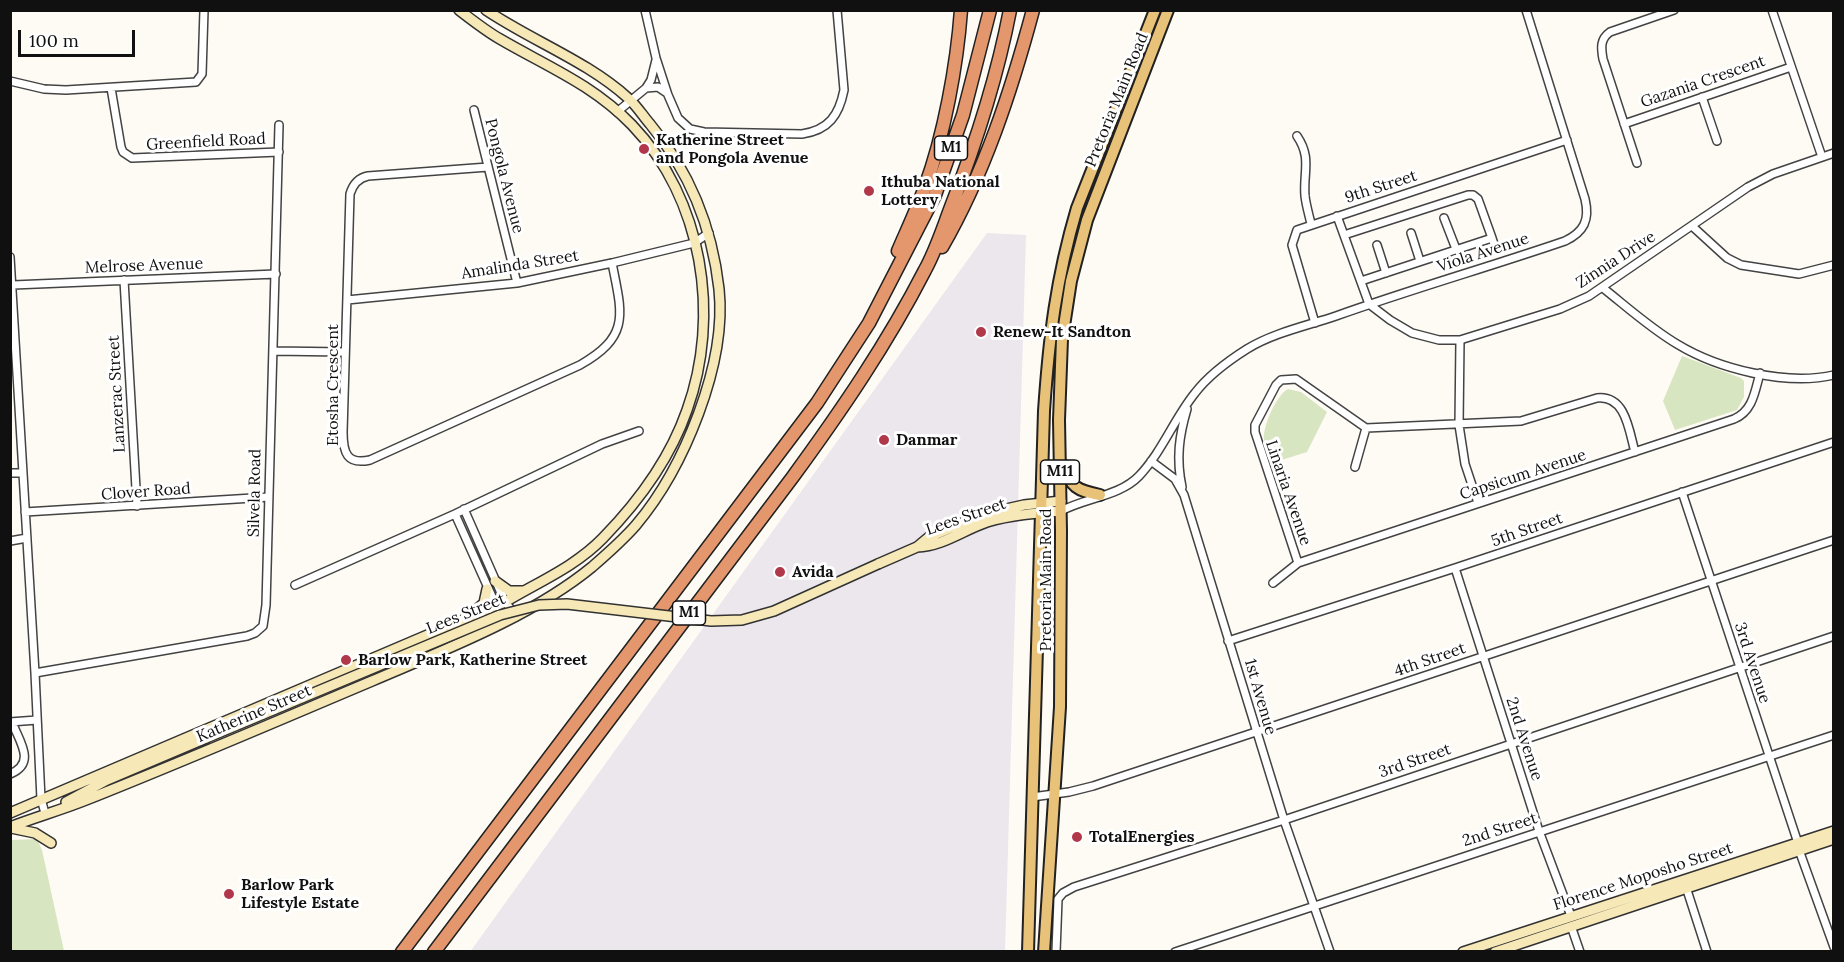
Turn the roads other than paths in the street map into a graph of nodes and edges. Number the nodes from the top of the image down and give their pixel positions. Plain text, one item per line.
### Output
1 (204, 10) edge
2 (459, 10) edge
3 (486, 10) edge
4 (645, 10) edge
5 (837, 10) edge
6 (961, 10) edge
7 (990, 10) edge
8 (1010, 10) edge
9 (1033, 10) edge
10 (1155, 10) edge
11 (1168, 10) edge
12 (1526, 10) edge
13 (1674, 10) edge
14 (1772, 10) edge
15 (656, 58) junction
16 (1791, 67) junction
17 (10, 81) edge
18 (111, 88) junction
19 (645, 88) junction
20 (668, 95) junction
21 (1702, 97) junction
22 (630, 100) junction
23 (474, 110) dead end
24 (617, 112) junction
25 (1624, 124) junction
26 (279, 125) dead end
27 (1297, 136) dead end
28 (1567, 140) junction
29 (1717, 141) dead end
30 (279, 152) junction
31 (1833, 153) edge
32 (1822, 157) junction
33 (1637, 163) dead end
34 (488, 167) junction
35 (1337, 216) junction
36 (1444, 218) dead end
37 (1311, 224) junction
38 (1692, 226) junction
39 (709, 234) junction
40 (1411, 234) dead end
41 (1344, 235) junction
42 (1492, 238) junction
43 (694, 243) junction
44 (1377, 245) dead end
45 (1456, 249) junction
46 (1496, 250) dead end
47 (10, 257) edge
48 (1420, 261) junction
49 (612, 263) junction
50 (928, 264) junction
51 (1833, 265) edge
52 (1386, 273) junction
53 (276, 274) junction
54 (892, 279) junction
55 (124, 280) junction
56 (1361, 281) junction
57 (517, 283) junction
58 (13, 285) junction
59 (1603, 288) junction
60 (347, 300) junction
61 (1369, 304) junction
62 (1315, 323) junction
63 (13, 339) edge
64 (1460, 340) junction
65 (273, 351) junction
66 (345, 352) junction
67 (1760, 373) junction
68 (1833, 375) edge
69 (1189, 401) junction
70 (1459, 425) junction
71 (1365, 428) junction
72 (639, 431) dead end
73 (1833, 442) edge
74 (1635, 452) junction
75 (1060, 455) junction
76 (1151, 461) junction
77 (1355, 467) dead end
78 (10, 473) edge
79 (23, 473) junction
80 (1682, 492) junction
81 (1100, 495) junction
82 (1184, 495) junction
83 (269, 497) junction
84 (1478, 504) junction
85 (138, 506) junction
86 (1061, 506) junction
87 (1041, 508) junction
88 (464, 509) junction
89 (25, 512) junction
90 (455, 514) junction
91 (27, 538) junction
92 (1833, 540) edge
93 (10, 541) edge
94 (1298, 563) junction
95 (1455, 568) junction
96 (1710, 579) junction
97 (495, 581) junction
98 (1273, 583) dead end
99 (295, 585) dead end
100 (487, 589) junction
101 (525, 591) junction
102 (500, 604) junction
103 (515, 615) junction
104 (506, 621) junction
105 (459, 622) junction
106 (1833, 636) edge
107 (1228, 641) junction
108 (1484, 656) junction
109 (1740, 666) junction
110 (35, 673) junction
111 (37, 720) junction
112 (11, 722) edge
113 (1256, 733) junction
114 (1833, 735) edge
115 (1512, 742) junction
116 (1768, 758) junction
117 (10, 774) edge
118 (1053, 795) junction
119 (1032, 797) junction
120 (41, 799) junction
121 (10, 813) edge
122 (45, 813) junction
123 (1284, 820) junction
124 (10, 828) edge
125 (1539, 831) junction
126 (1833, 831) edge
127 (1833, 839) edge
128 (51, 843) dead end
129 (1798, 846) junction
130 (1686, 887) junction
131 (1314, 906) junction
132 (1571, 921) junction
133 (1833, 947) edge
134 (1706, 950) edge
135 (402, 951) edge
136 (434, 951) edge
137 (1028, 951) edge
138 (1044, 951) edge
139 (1056, 951) edge
140 (1175, 951) edge
141 (1330, 951) edge
142 (1462, 951) edge
143 (1495, 951) edge
144 (1580, 951) edge
145 (1696, 951) edge

1 - 18 street
2 - 24 main road, Katherine Street
3 - 22 main road, Katherine Street
4 - 15 street
5 - 20 street
6 - 54 highway
7 - 54 highway, M1
8 - 50 highway, M1
9 - 50 highway
10 - 87 main road, Pretoria Main Road / M11
11 - 75 main road, Pretoria Main Road / M11
12 - 28 street, Viola Avenue
13 - 25 street, Gazania Crescent
14 - 16 street
15 - 19 street
15 - 20 street
16 - 21 street, Gazania Crescent
16 - 32 street
17 - 18 street
18 - 30 street, Greenfield Road
19 - 20 street
19 - 22 street
21 - 25 street, Gazania Crescent
21 - 29 street
22 - 24 street
22 - 39 main road, Katherine Street
23 - 34 street, Pongola Avenue
24 - 43 main road, Katherine Street
25 - 33 street, Gazania Crescent
26 - 30 street, Silvela Road
27 - 37 street
28 - 35 street, 9th Street
28 - 61 street, Viola Avenue
30 - 53 street, Silvela Road
31 - 32 street, Zinnia Drive
32 - 38 street, Zinnia Drive
34 - 57 street, Pongola Avenue
34 - 60 street, Etosha Crescent
35 - 37 street, 9th Street
35 - 41 street
36 - 45 street
37 - 62 street, 9th Street
38 - 51 street
38 - 59 street, Zinnia Drive
39 - 43 street, Amalinda Street
39 - 103 main road, Katherine Street
40 - 48 street
41 - 42 street
41 - 56 street
42 - 45 street
42 - 46 street
43 - 49 street, Amalinda Street
43 - 101 main road, Katherine Street
44 - 52 street
45 - 48 street
47 - 58 street
48 - 52 street
49 - 57 street, Amalinda Street
49 - 66 street, Etosha Crescent
50 - 136 highway, M1
52 - 56 street
53 - 55 street, Melrose Avenue
53 - 65 street, Silvela Road
54 - 135 highway, M1
55 - 58 street, Melrose Avenue
55 - 85 street, Lanzerac Street
56 - 61 street
57 - 60 street, Amalinda Street
58 - 63 street
59 - 64 street, Zinnia Drive
59 - 67 street
60 - 66 street, Etosha Crescent
61 - 62 street, Viola Avenue
61 - 64 street, Zinnia Drive
62 - 69 street, Viola Avenue
63 - 79 street
64 - 70 street
65 - 66 street
65 - 83 street, Silvela Road
67 - 68 street
67 - 74 street, Capsicum Avenue
69 - 76 street, Viola Avenue
69 - 82 street, Viola Avenue
70 - 71 street
70 - 74 street
70 - 84 street
71 - 77 street
71 - 94 street, Linaria Avenue
72 - 88 street
73 - 80 street, 5th Street
74 - 84 street, Capsicum Avenue
75 - 81 main road
75 - 86 main road, Pretoria Main Road / M11
76 - 81 street, Viola Avenue
76 - 82 street, 1st Avenue
78 - 79 street
79 - 89 street
80 - 95 street, 5th Street
80 - 96 street, 3rd Avenue
81 - 86 street, Viola Avenue
82 - 107 street, 1st Avenue
83 - 85 street, Clover Road
83 - 110 street, Silvela Road
84 - 94 street, Capsicum Avenue
85 - 89 street, Clover Road
86 - 87 main road, Lees Street
86 - 118 main road, Pretoria Main Road / M11
87 - 119 main road, Pretoria Main Road / M11
87 - 122 main road, Lees Street, bridge
88 - 90 street
88 - 97 street
89 - 91 street
90 - 99 street
90 - 100 street
91 - 93 street
91 - 110 street
92 - 96 street, 4th Street
94 - 98 street, Capsicum Avenue
95 - 107 street, 5th Street
95 - 108 street, 2nd Avenue
96 - 108 street, 4th Street
96 - 109 street, 3rd Avenue
97 - 101 main road
97 - 102 street
100 - 102 street
100 - 105 main road
101 - 102 main road, Katherine Street
102 - 103 street
102 - 104 street
102 - 105 main road, Katherine Street
103 - 104 main road, Katherine Street
104 - 122 main road, Katherine Street
105 - 120 main road, Katherine Street
106 - 109 street, 3rd Street
107 - 113 street, 1st Avenue
108 - 113 street, 4th Street
108 - 115 street, 2nd Avenue
109 - 115 street, 3rd Street
109 - 116 street, 3rd Avenue
110 - 111 street
111 - 112 street
111 - 120 street
112 - 117 street
113 - 118 street, 4th Street
113 - 123 street, 1st Avenue
114 - 116 street, 2nd Street
115 - 123 street, 3rd Street
115 - 125 street, 2nd Avenue
116 - 125 street, 2nd Street
116 - 129 street, 3rd Avenue
118 - 119 street, 4th Street
118 - 138 main road, Pretoria Main Road / M11
119 - 137 main road, Pretoria Main Road / M11
120 - 121 main road, Katherine Street
120 - 122 street
122 - 124 main road, Katherine Street
123 - 131 street, 1st Avenue
123 - 139 street, 3rd Street
124 - 128 main road
125 - 131 street, 2nd Street
125 - 132 street, 2nd Avenue
126 - 129 main road, Florence Moposho Street
127 - 129 main road, Florence Moposho Street
129 - 130 main road, Florence Moposho Street
129 - 132 main road, Florence Moposho Street
129 - 133 street, 3rd Avenue
130 - 132 main road, Florence Moposho Street
130 - 134 street
131 - 140 street, 2nd Street
131 - 141 street, 1st Avenue
132 - 142 main road, Florence Moposho Street
132 - 143 main road, Florence Moposho Street
132 - 144 street, 2nd Avenue
134 - 145 street

